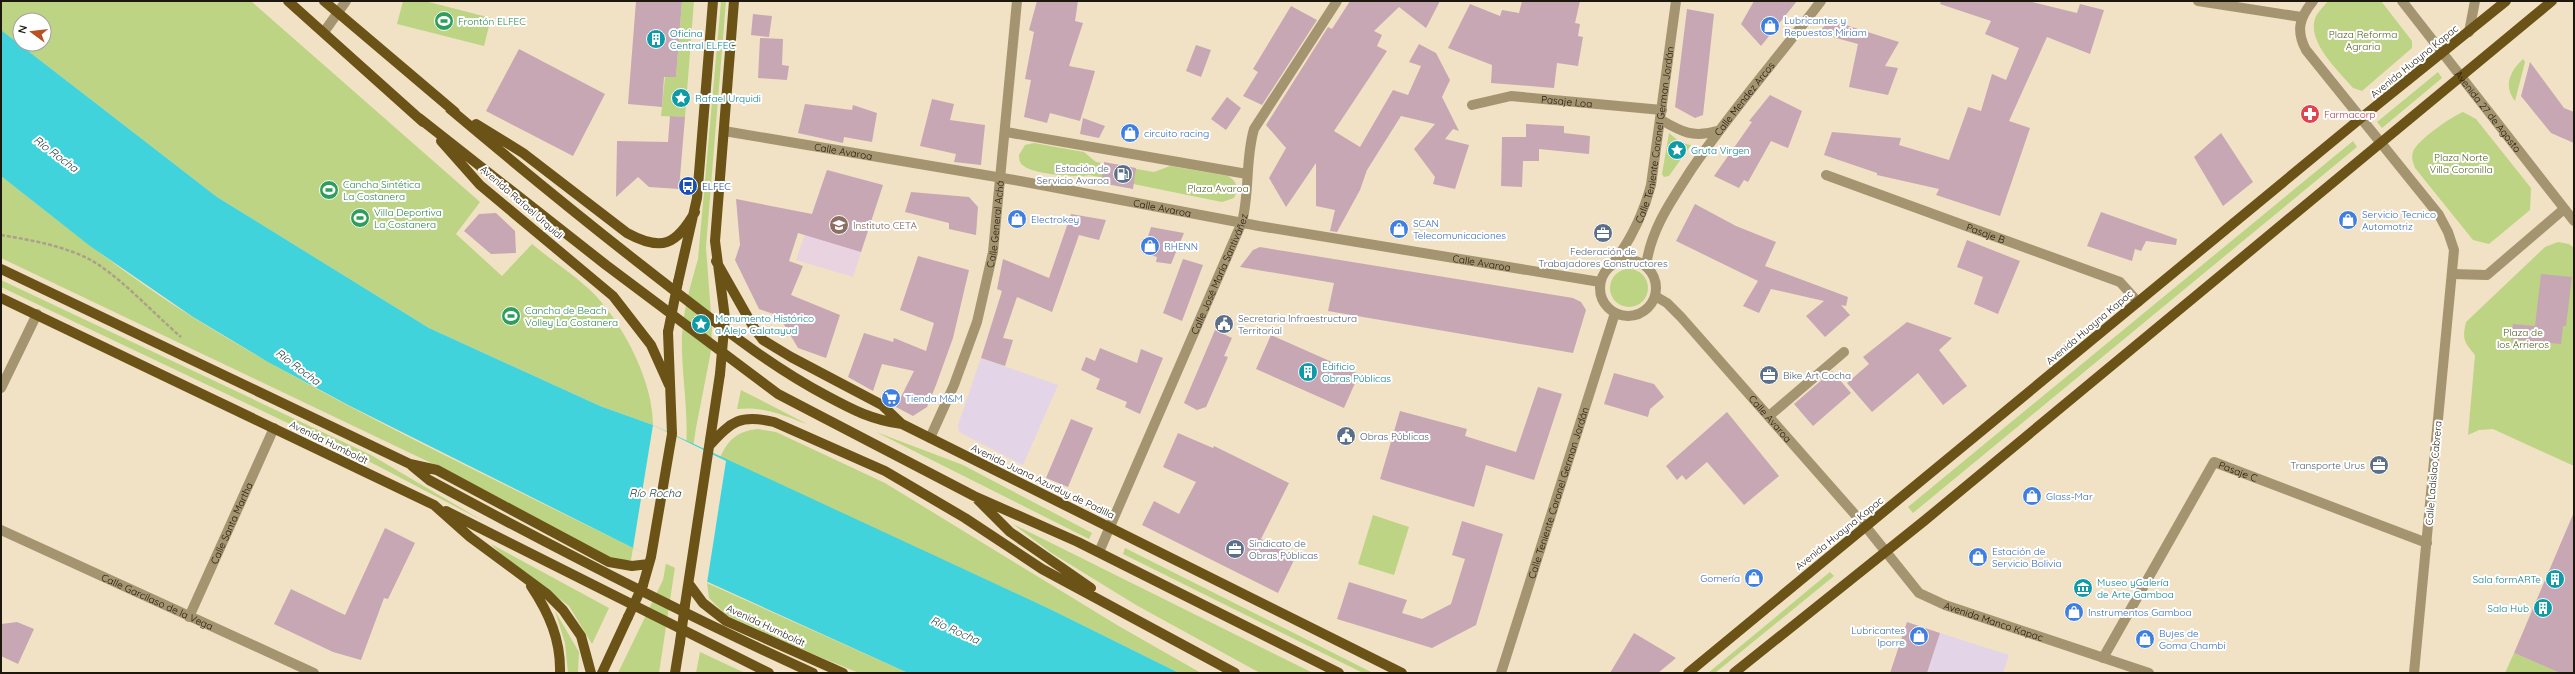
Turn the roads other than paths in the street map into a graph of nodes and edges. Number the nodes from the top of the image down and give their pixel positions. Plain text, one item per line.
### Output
1 (288, 1) edge
2 (324, 1) edge
3 (346, 1) edge
4 (713, 1) edge
5 (734, 1) edge
6 (1018, 1) edge
7 (1337, 1) edge
8 (1676, 1) edge
9 (1821, 1) edge
10 (2198, 1) edge
11 (2312, 1) edge
12 (2402, 1) edge
13 (2475, 1) edge
14 (2506, 1) edge
15 (2552, 1) edge
16 (338, 13) junction
17 (2301, 17) junction
18 (324, 32) junction
19 (2469, 32) junction
20 (2443, 53) junction
21 (2461, 77) junction
22 (1472, 105) dead end
23 (450, 109) junction
24 (1662, 110) junction
25 (419, 118) junction
26 (2361, 118) junction
27 (1661, 120) junction
28 (724, 131) junction
29 (1717, 131) junction
30 (1006, 132) junction
31 (2380, 143) junction
32 (1247, 174) junction
33 (1826, 174) dead end
34 (1001, 178) junction
35 (2564, 209) junction
36 (695, 212) junction
37 (1242, 222) junction
38 (2574, 222) edge
39 (716, 261) junction
40 (1614, 262) junction
41 (1646, 266) junction
42 (1, 269) edge
43 (2452, 274) junction
44 (1600, 282) junction
45 (1655, 296) junction
46 (1, 298) edge
47 (2138, 302) junction
48 (1614, 313) junction
49 (37, 314) junction
50 (1844, 352) dead end
51 (669, 385) junction
52 (1, 388) edge
53 (1769, 416) junction
54 (902, 424) junction
55 (274, 428) junction
56 (930, 438) junction
57 (709, 448) junction
58 (410, 464) junction
59 (974, 496) junction
60 (434, 505) junction
61 (1110, 527) junction
62 (1866, 527) junction
63 (1, 530) edge
64 (2427, 543) junction
65 (1887, 551) junction
66 (1099, 552) junction
67 (650, 560) junction
68 (690, 579) junction
69 (527, 581) junction
70 (189, 617) junction
71 (1143, 623) junction
72 (2103, 658) junction
73 (313, 673) edge
74 (560, 673) edge
75 (591, 673) edge
76 (602, 673) edge
77 (675, 673) edge
78 (769, 673) edge
79 (813, 673) edge
80 (843, 673) edge
81 (1235, 673) edge
82 (1339, 673) edge
83 (1402, 673) edge
84 (1501, 673) edge
85 (1688, 673) edge
86 (1734, 673) edge
87 (2149, 673) edge
88 (2414, 673) edge

1 - 18 main road, Avenida Rafael Urquidi
2 - 16 main road
3 - 16 street
4 - 36 main road
5 - 28 main road
6 - 30 street, Calle General Achá
7 - 32 street, Calle José María Santiváñez
8 - 24 street, Calle Teniente Coronel German Jordán
9 - 29 street, Calle Mendez Arcos
10 - 17 street
11 - 17 street
12 - 20 street, Avenida 27 de Agosto
13 - 19 street
14 - 19 main road, Avenida Huayna Kapac
15 - 21 main road
16 - 18 street
16 - 23 main road
17 - 26 street, Calle Ladislao Cabrera
18 - 25 main road, Avenida Rafael Urquidi
19 - 20 main road, Avenida Huayna Kapac
20 - 21 street, Avenida 27 de Agosto
20 - 26 main road, Avenida Huayna Kapac
21 - 31 main road
21 - 35 street, Avenida 27 de Agosto
22 - 24 street, Pasaje Loa
23 - 36 main road
23 - 54 main road
24 - 27 street, Calle Teniente Coronel German Jordán
25 - 51 main road, Avenida Rafael Urquidi
25 - 59 main road
26 - 31 street, Calle Ladislao Cabrera
26 - 47 main road, Avenida Huayna Kapac
27 - 29 street
27 - 40 street, Calle Teniente Coronel German Jordán
28 - 34 street, Calle Avaroa
28 - 39 main road
29 - 41 street, Calle Mendez Arcos
30 - 32 street
30 - 34 street, Calle General Achá
31 - 43 street, Calle Ladislao Cabrera
31 - 65 main road
32 - 37 street, Calle José María Santiváñez
33 - 47 street, Pasaje B
34 - 37 street, Calle Avaroa
34 - 56 street, Calle General Achá
35 - 38 street, Avenida 27 de Agosto
35 - 43 street
36 - 51 main road, bridge
37 - 44 street, Calle Avaroa
37 - 61 street, Calle José María Santiváñez
39 - 54 main road, Avenida Juana Azurduy de Padilla
39 - 57 main road, bridge
40 - 41 street
40 - 44 street
41 - 45 street
42 - 58 main road, Avenida Humboldt
43 - 64 street, Calle Ladislao Cabrera
44 - 48 street
45 - 48 street
45 - 53 street, Calle Avaroa
46 - 49 main road, Avenida Humboldt
47 - 62 main road, Avenida Huayna Kapac
48 - 84 street, Calle Teniente Coronel German Jordán
49 - 52 street
49 - 55 main road, Avenida Humboldt
50 - 53 street
51 - 67 main road
53 - 62 street, Calle Avaroa
54 - 56 main road, Avenida Juana Azurduy de Padilla
55 - 60 main road, Avenida Humboldt
55 - 70 street, Calle Santa Martha
56 - 61 main road, Avenida Juana Azurduy de Padilla
57 - 68 main road
57 - 71 main road
58 - 67 main road, Avenida Humboldt
58 - 79 main road
59 - 66 main road
59 - 71 main road
60 - 69 main road, Avenida Humboldt
60 - 78 main road
61 - 66 street, Calle José María Santiváñez
61 - 83 main road, Avenida Juana Azurduy de Padilla
62 - 65 street, Avenida Manco Kapac
62 - 85 main road, Avenida Huayna Kapac
63 - 70 street, Calle Garcilaso de la Vega
64 - 72 street, Pasaje C
64 - 88 street, Calle Ladislao Cabrera
65 - 72 street, Avenida Manco Kapac
65 - 86 main road
66 - 82 main road
67 - 76 main road, bridge
68 - 77 main road, bridge
68 - 80 main road, Avenida Humboldt
69 - 74 main road
69 - 75 main road, Avenida Humboldt
70 - 73 street, Calle Garcilaso de la Vega
71 - 81 main road
72 - 87 street, Avenida Manco Kapac

